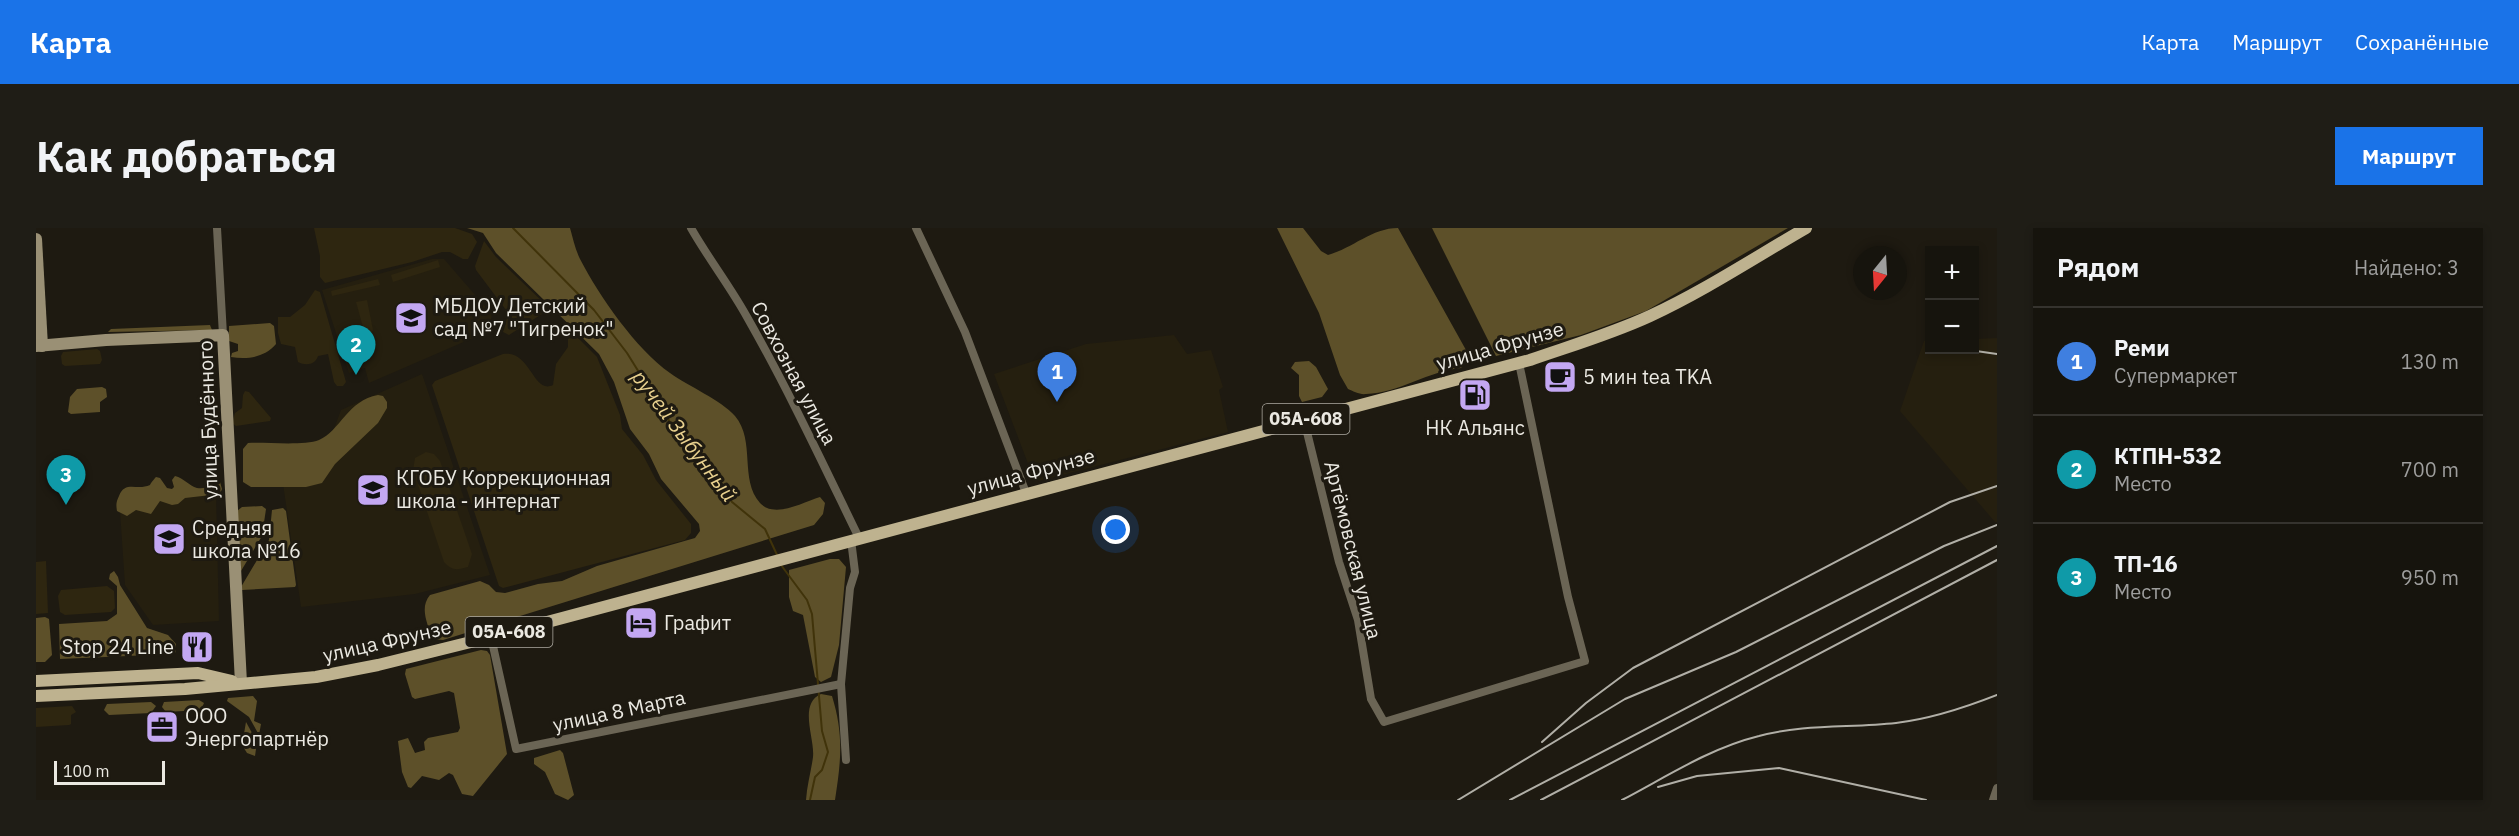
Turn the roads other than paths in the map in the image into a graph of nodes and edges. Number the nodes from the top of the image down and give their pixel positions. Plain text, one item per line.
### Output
1 (217, 228) edge
2 (691, 228) edge
3 (916, 228) edge
4 (1806, 228) edge
5 (36, 239) edge
6 (223, 335) junction
7 (39, 346) edge
8 (1519, 363) junction
9 (1304, 420) junction
10 (1026, 493) junction
11 (855, 539) junction
12 (491, 637) junction
13 (36, 681) edge
14 (241, 683) junction
15 (841, 684) junction
16 (36, 696) edge
17 (846, 760) dead end
18 (1997, 788) edge
19 (1993, 800) edge

1 - 6 street, улица Будённого
2 - 11 street, Совхозная улица
3 - 10 street
4 - 8 main road, улица Фрунзе / 05А-608
5 - 7 main road
6 - 7 main road
6 - 14 main road, улица Будённого
8 - 9 main road, улица Фрунзе / 05А-608
8 - 9 street, Артёмовская улица
9 - 10 main road, улица Фрунзе / 05А-608
10 - 11 main road, улица Фрунзе / 05А-608
11 - 12 main road, улица Фрунзе / 05А-608
11 - 15 street
12 - 14 main road, улица Фрунзе / 05А-608
12 - 15 street, улица 8 Марта
13 - 14 main road, улица Фрунзе / 05А-608
14 - 16 main road, улица Фрунзе / 05А-608
15 - 17 street
18 - 19 street

